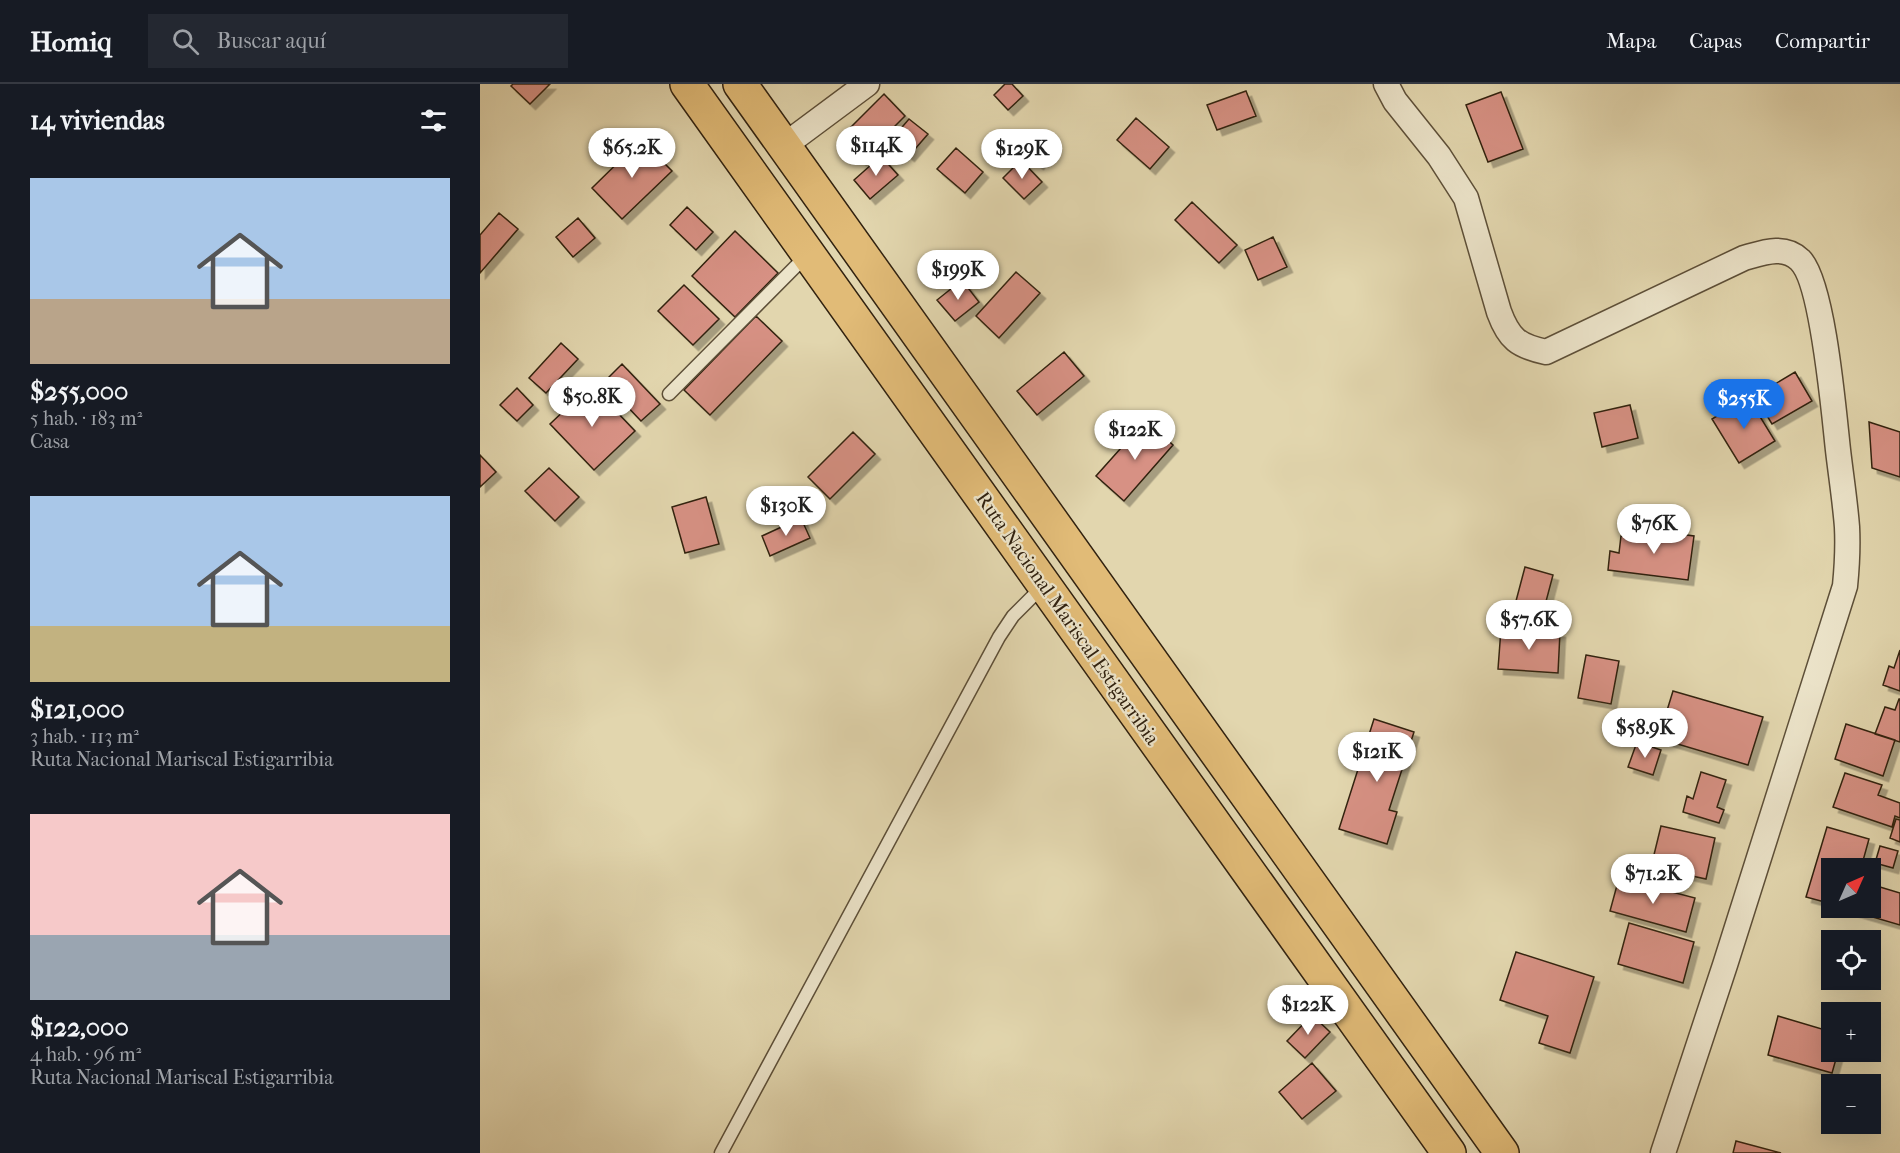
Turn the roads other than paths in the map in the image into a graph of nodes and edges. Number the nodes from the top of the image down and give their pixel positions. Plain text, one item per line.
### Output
1 (687, 84) edge
2 (740, 84) edge
3 (867, 84) edge
4 (1386, 84) edge
5 (785, 145) junction
6 (808, 254) junction
7 (669, 394) dead end
8 (1044, 585) junction
9 (721, 1153) edge
10 (1449, 1153) edge
11 (1502, 1153) edge
12 (1663, 1153) edge

1 - 6 highway, Ruta Nacional Mariscal Estigarribia
2 - 5 highway
3 - 5 street
4 - 12 street
5 - 11 highway
6 - 7 lane
6 - 8 highway, Ruta Nacional Mariscal Estigarribia
8 - 9 lane
8 - 10 highway, Ruta Nacional Mariscal Estigarribia

